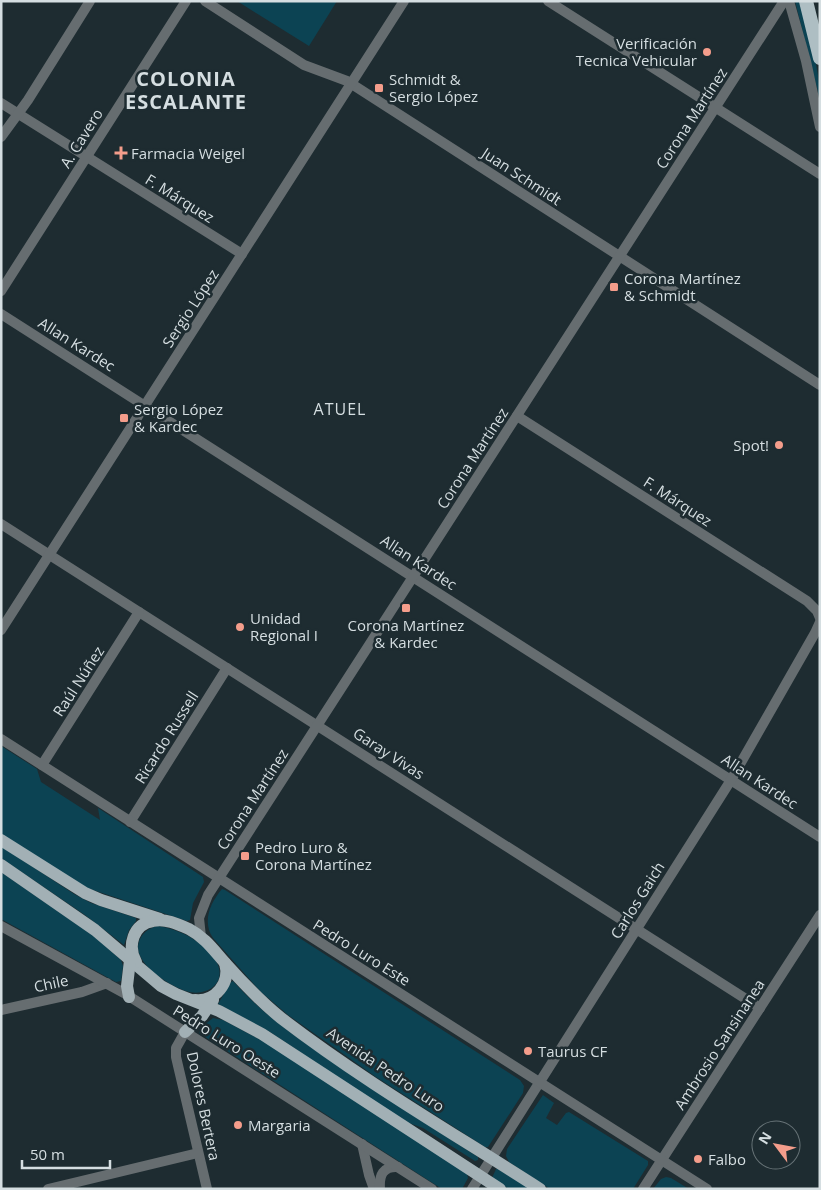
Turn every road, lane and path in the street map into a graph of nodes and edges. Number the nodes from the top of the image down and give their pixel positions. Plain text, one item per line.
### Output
1 (90, 1) edge
2 (186, 1) edge
3 (205, 1) edge
4 (404, 1) edge
5 (548, 1) edge
6 (784, 1) edge
7 (789, 1) edge
8 (806, 1) edge
9 (820, 58) edge
10 (351, 84) junction
11 (1, 103) edge
12 (716, 107) junction
13 (18, 113) junction
14 (820, 127) edge
15 (1, 137) edge
16 (87, 157) junction
17 (820, 174) edge
18 (242, 254) junction
19 (620, 256) junction
20 (1, 291) edge
21 (1, 314) edge
22 (820, 385) edge
23 (145, 405) junction
24 (517, 416) junction
25 (1, 524) edge
26 (50, 555) junction
27 (414, 576) junction
28 (139, 612) junction
29 (820, 618) edge
30 (1, 630) edge
31 (227, 668) junction
32 (317, 725) junction
33 (1, 739) edge
34 (42, 765) junction
35 (731, 780) junction
36 (130, 822) junction
37 (820, 837) edge
38 (1, 840) edge
39 (1, 865) edge
40 (218, 879) junction
41 (820, 915) edge
42 (167, 921) junction
43 (1, 926) edge
44 (636, 929) junction
45 (201, 937) junction
46 (133, 957) junction
47 (225, 963) junction
48 (107, 984) junction
49 (221, 989) junction
50 (129, 996) junction
51 (191, 999) junction
52 (208, 1007) junction
53 (760, 1008) junction
54 (1, 1010) edge
55 (185, 1032) junction
56 (539, 1082) junction
57 (362, 1144) junction
58 (198, 1153) junction
59 (492, 1158) junction
60 (662, 1160) junction
61 (398, 1167) junction
62 (480, 1176) junction
63 (48, 1189) edge
64 (207, 1189) edge
65 (374, 1189) edge
66 (380, 1189) edge
67 (432, 1189) edge
68 (472, 1189) edge
69 (500, 1189) edge
70 (540, 1189) edge
71 (643, 1189) edge
72 (707, 1189) edge

1 - 13 street
2 - 16 street, A. Cavero
3 - 10 street, Juan Schmidt
4 - 10 street, Sergio López
5 - 12 street
6 - 12 street, Corona Martínez
7 - 14 street
8 - 9 highway
10 - 18 street, Sergio López
10 - 19 street, Juan Schmidt
11 - 13 street, F. Márquez
12 - 17 street
12 - 19 street, Corona Martínez
13 - 15 street
13 - 16 street, F. Márquez
16 - 18 street, F. Márquez
16 - 20 street, A. Cavero
18 - 23 street, Sergio López
19 - 22 street, Juan Schmidt
19 - 24 street, Corona Martínez
21 - 23 street, Allan Kardec
23 - 26 street, Sergio López
23 - 27 street, Allan Kardec
24 - 27 street, Corona Martínez
24 - 29 street, F. Márquez
25 - 26 street, Garay Vivas
26 - 28 street, Garay Vivas
26 - 30 street, Sergio López
27 - 32 street, Corona Martínez
27 - 35 street, Allan Kardec
28 - 31 street, Garay Vivas
28 - 34 street, Raúl Núñez
29 - 35 street, Carlos Gaich
31 - 32 street, Garay Vivas
31 - 36 street, Ricardo Russell
32 - 40 street, Corona Martínez
32 - 44 street, Garay Vivas
33 - 34 street, Pedro Luro Este
34 - 36 street, Pedro Luro Este
35 - 37 street, Allan Kardec
35 - 44 street, Carlos Gaich
36 - 40 street, Pedro Luro Este
38 - 42 main road, Avenida Pedro Luro
39 - 46 main road
40 - 45 street, Corona Martínez
40 - 56 street, Pedro Luro Este
41 - 53 street, Ambrosio Sansinanea
42 - 45 main road, Avenida Pedro Luro
42 - 46 main road, Avenida Pedro Luro
43 - 48 street, Pedro Luro Oeste
44 - 53 street, Garay Vivas
44 - 56 street, Carlos Gaich
45 - 47 main road, Avenida Pedro Luro
46 - 50 main road
46 - 51 main road
47 - 49 main road
47 - 59 main road, Avenida Pedro Luro
48 - 50 street, Pedro Luro Oeste
48 - 54 street, Chile
49 - 51 main road
49 - 52 main road
50 - 55 street, Pedro Luro Oeste
51 - 52 main road
52 - 55 main road
52 - 62 main road
53 - 60 street, Ambrosio Sansinanea
55 - 57 street, Pedro Luro Oeste
55 - 58 street, Dolores Bertera
56 - 59 street, Carlos Gaich
56 - 60 street, Pedro Luro Este
57 - 61 street, Pedro Luro Oeste
57 - 65 street
58 - 63 street
58 - 64 street, Dolores Bertera
59 - 62 street, Carlos Gaich
59 - 70 main road, Avenida Pedro Luro
60 - 71 street, Ambrosio Sansinanea
60 - 72 street, Pedro Luro Este
61 - 66 street
61 - 67 street, Pedro Luro Oeste
62 - 68 street, Carlos Gaich
62 - 69 main road

